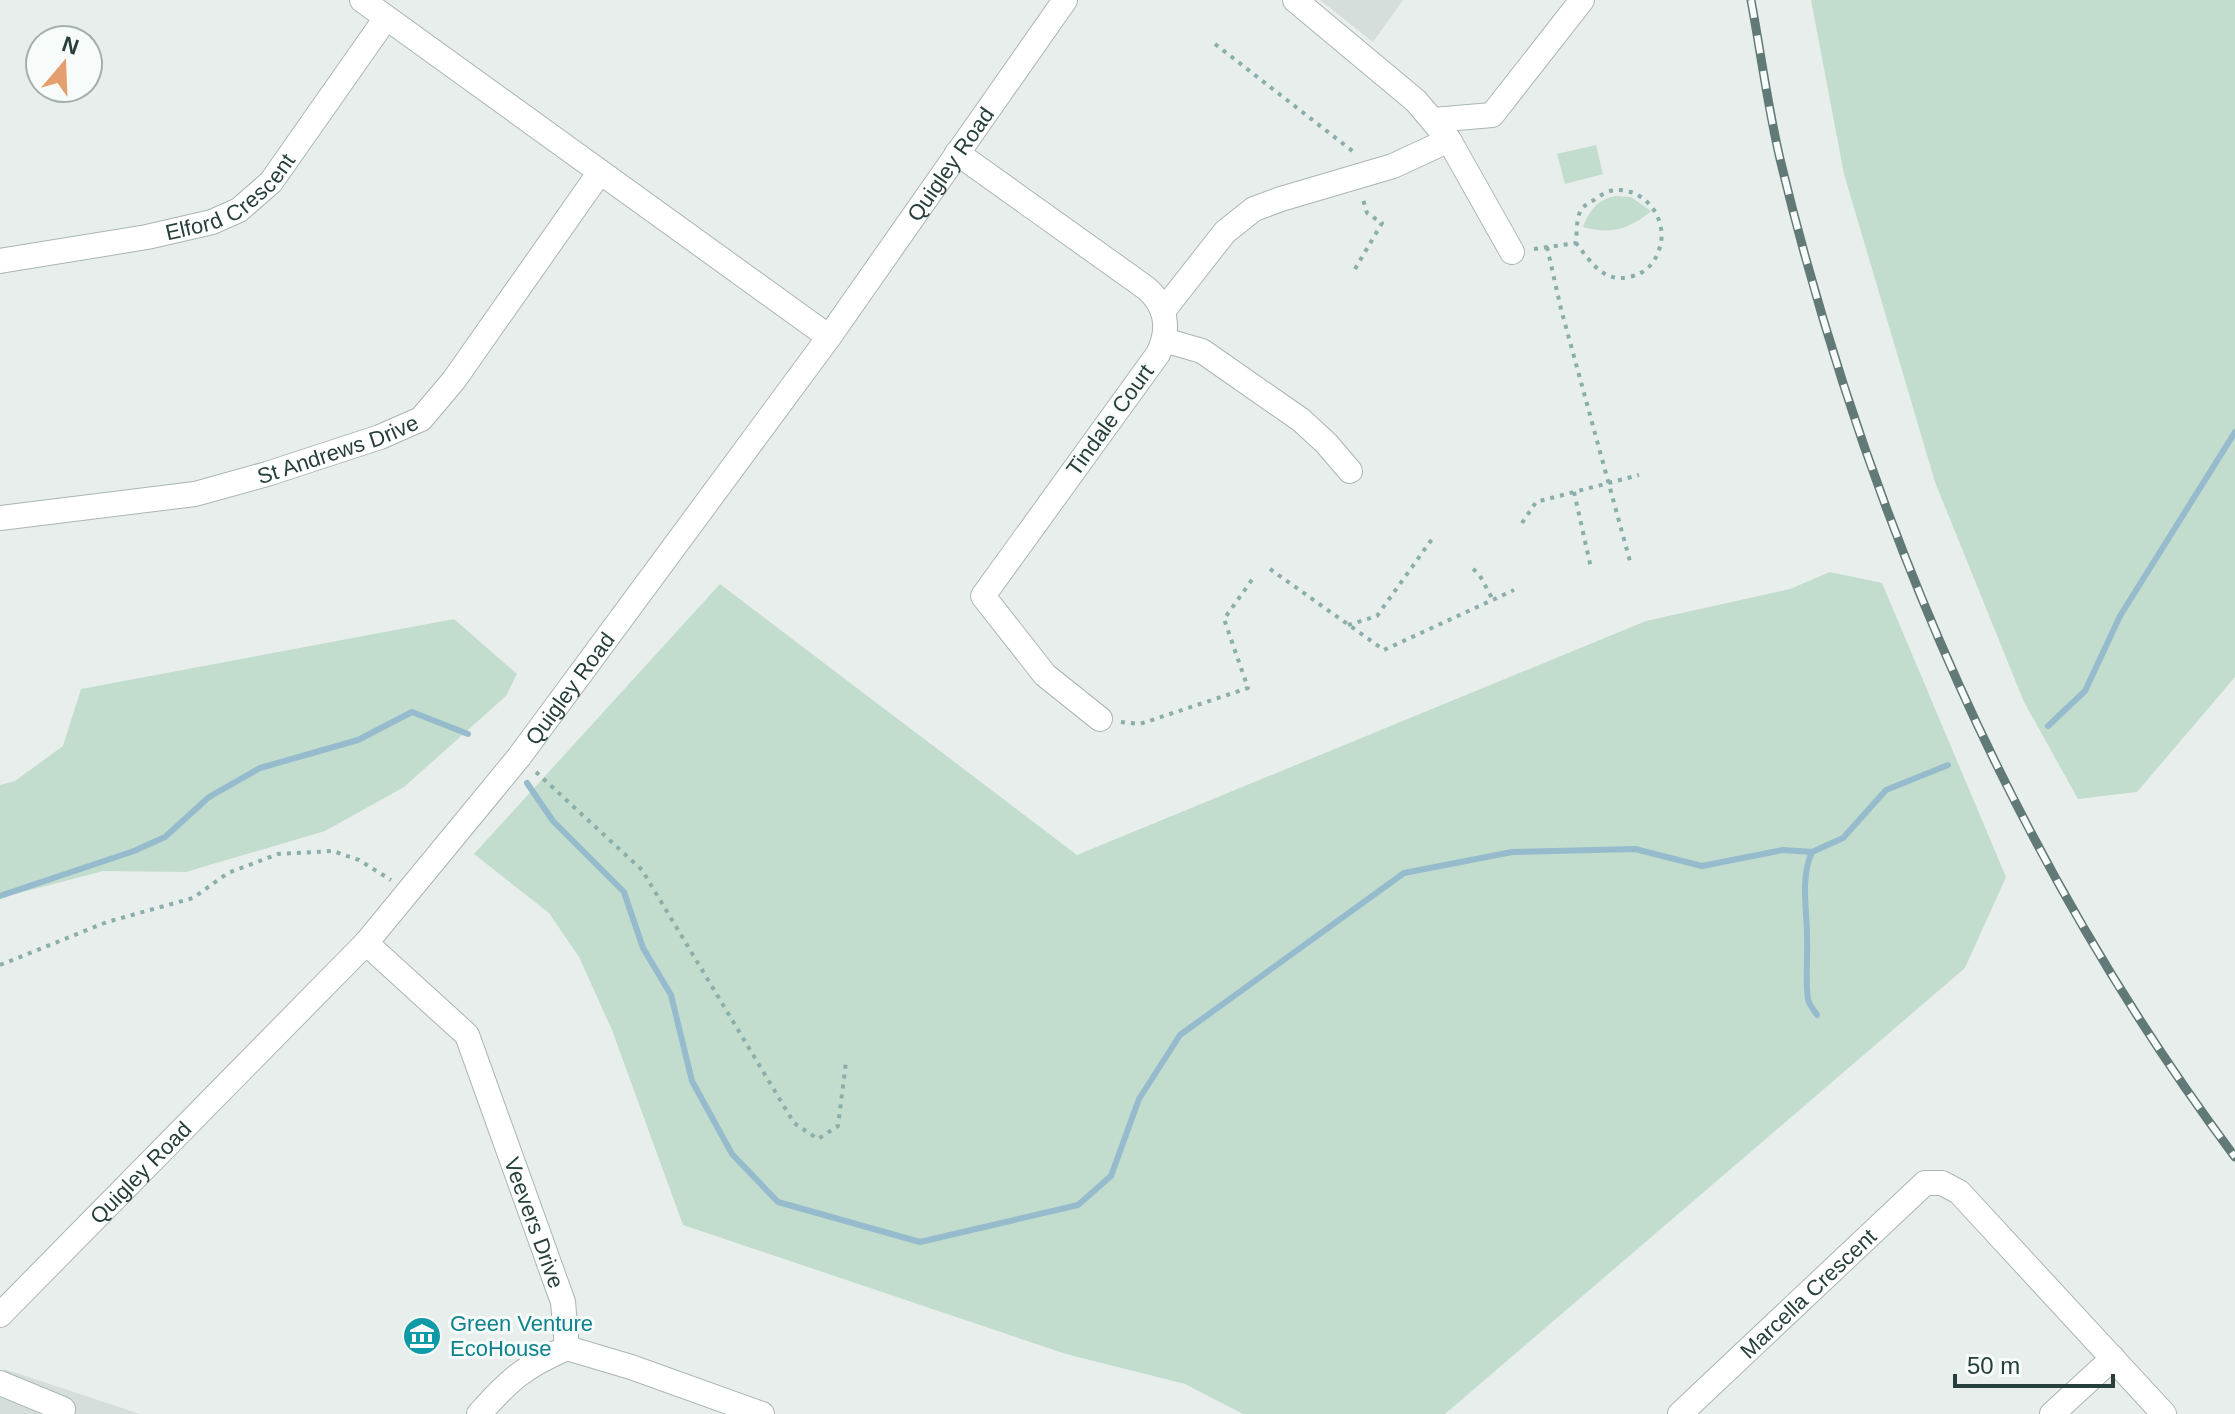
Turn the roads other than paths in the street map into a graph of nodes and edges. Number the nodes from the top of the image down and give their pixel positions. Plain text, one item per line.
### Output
1 (362, 0) edge
2 (1065, 0) edge
3 (1295, 0) edge
4 (1582, 0) edge
5 (386, 18) junction
6 (1433, 120) junction
7 (1449, 140) junction
8 (957, 153) junction
9 (600, 172) junction
10 (1512, 252) road end
11 (0, 261) edge
12 (1163, 311) junction
13 (829, 337) junction
14 (1164, 340) junction
15 (1350, 471) dead end
16 (0, 518) edge
17 (1100, 719) road end
18 (366, 943) junction
19 (0, 1315) edge
20 (567, 1348) junction
21 (2113, 1358) junction
22 (0, 1383) edge
23 (62, 1414) edge
24 (479, 1414) edge
25 (762, 1414) edge
26 (1680, 1414) edge
27 (2052, 1414) edge
28 (2164, 1414) edge

1 - 5 street
2 - 8 street, Quigley Road
3 - 6 street
4 - 6 street
5 - 9 street
5 - 11 street, Elford Crescent
6 - 7 street
7 - 10 street
7 - 12 street
8 - 12 street
8 - 13 street, Quigley Road
9 - 13 street
9 - 16 street, St Andrews Drive
12 - 14 street, Tindale Court
13 - 18 street, Quigley Road
14 - 15 street
14 - 17 street, Tindale Court
18 - 19 street, Quigley Road
18 - 20 street, Veevers Drive
20 - 24 street
20 - 25 street
21 - 26 street, Marcella Crescent
21 - 27 street
21 - 28 street
22 - 23 street

